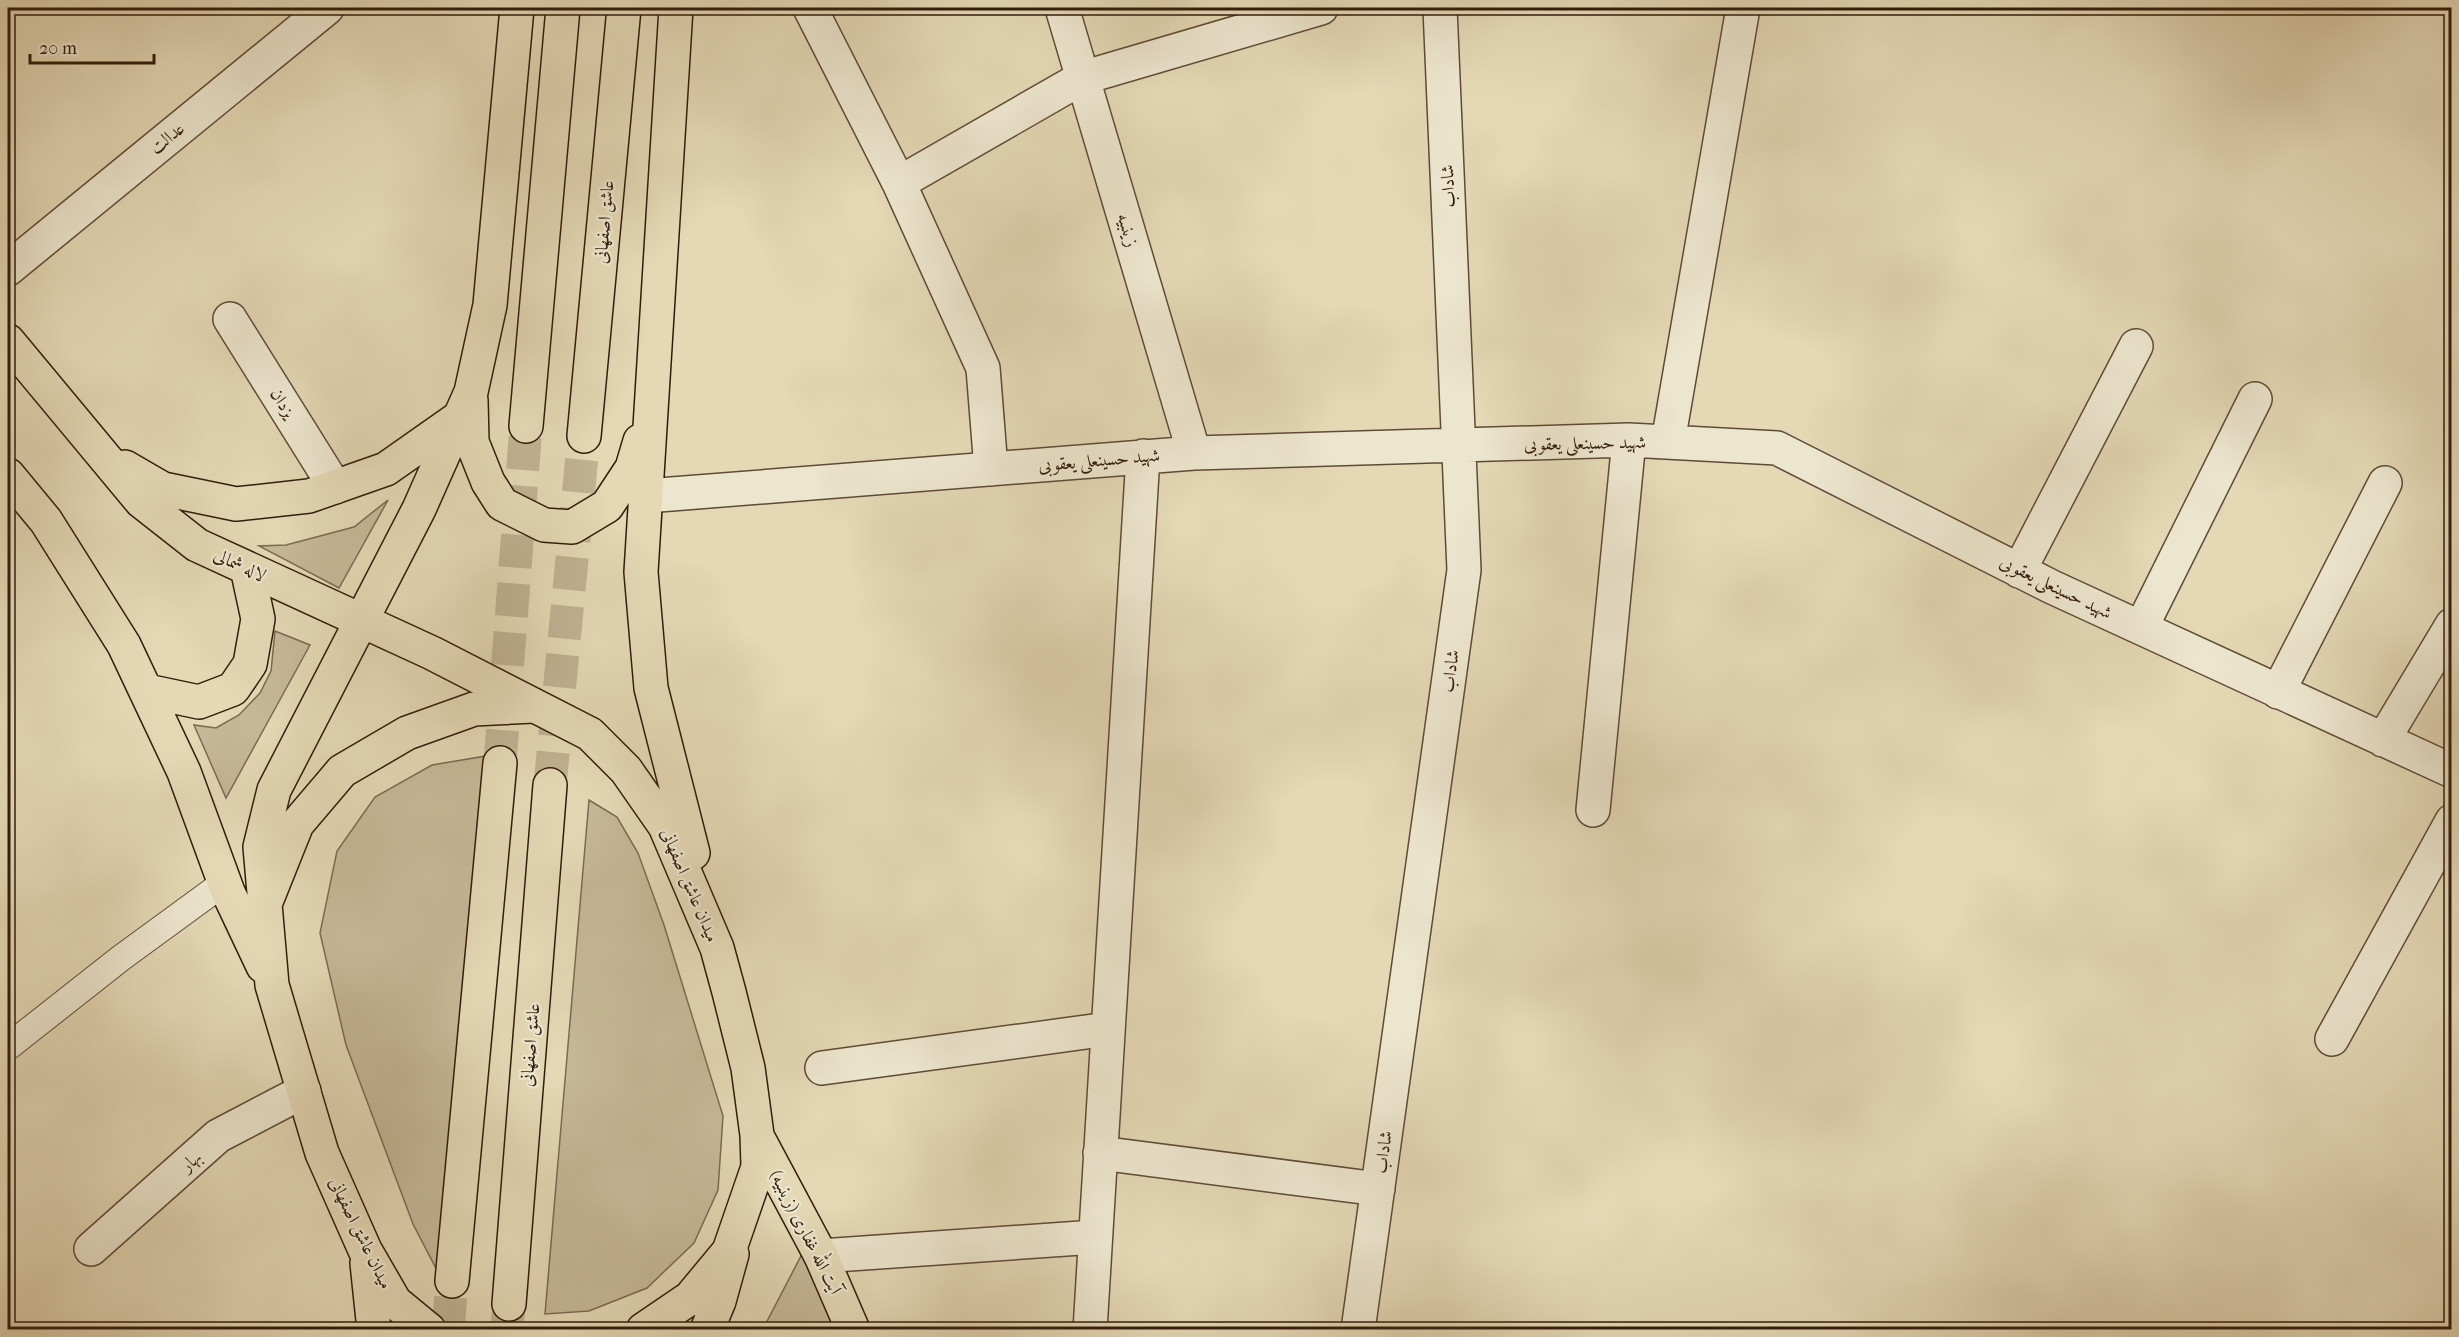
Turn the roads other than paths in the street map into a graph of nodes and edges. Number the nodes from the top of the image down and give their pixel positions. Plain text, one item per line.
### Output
1 (327, 8) edge
2 (517, 8) edge
3 (563, 8) edge
4 (624, 8) edge
5 (676, 8) edge
6 (810, 8) edge
7 (1062, 8) edge
8 (1320, 8) edge
9 (1440, 8) edge
10 (1743, 8) edge
11 (1082, 78) junction
12 (899, 183) junction
13 (8, 269) edge
14 (230, 319) dead end
15 (8, 341) edge
16 (2136, 346) dead end
17 (2255, 399) dead end
18 (652, 401) junction
19 (465, 404) junction
20 (526, 426) tunnel mouth
21 (584, 436) tunnel mouth
22 (1629, 440) junction
23 (1668, 442) junction
24 (1460, 447) junction
25 (102, 453) junction
26 (1194, 453) junction
27 (1143, 456) junction
28 (991, 469) junction
29 (8, 475) edge
30 (2385, 483) dead end
31 (335, 487) junction
32 (646, 496) junction
33 (247, 568) junction
34 (2019, 571) junction
35 (360, 620) junction
36 (2451, 625) edge
37 (2141, 628) junction
38 (147, 691) junction
39 (2278, 692) junction
40 (535, 706) junction
41 (2383, 740) junction
42 (500, 764) tunnel mouth
43 (2451, 771) edge
44 (550, 785) tunnel mouth
45 (1593, 810) dead end
46 (2451, 821) edge
47 (225, 882) junction
48 (265, 904) junction
49 (717, 948) junction
50 (272, 985) junction
51 (1108, 1029) junction
52 (2332, 1039) dead end
53 (8, 1047) edge
54 (822, 1068) dead end
55 (304, 1091) junction
56 (757, 1135) junction
57 (1100, 1153) junction
58 (1378, 1189) junction
59 (740, 1223) junction
60 (1095, 1237) junction
61 (91, 1250) dead end
62 (366, 1250) junction
63 (820, 1256) junction
64 (452, 1281) tunnel mouth
65 (509, 1304) tunnel mouth
66 (374, 1329) edge
67 (429, 1329) edge
68 (643, 1329) edge
69 (707, 1329) edge
70 (853, 1329) edge
71 (1090, 1329) edge
72 (1358, 1329) edge

1 - 13 street, عدالت
2 - 19 main road
3 - 20 main road
4 - 21 main road, عاشق اصفهانی
5 - 18 main road
6 - 12 street
7 - 11 street, زینبیه
8 - 11 street
9 - 24 street, شاداب
10 - 23 street
11 - 12 street
11 - 26 street, زینبیه
12 - 28 street
14 - 31 street, یزدان
15 - 25 main road, لاله شمالی
16 - 34 street
17 - 37 street
18 - 19 main road
18 - 32 main road
19 - 31 main road
19 - 35 main road
22 - 23 street, شهید حسینعلی یعقوبی
22 - 24 street, شهید حسینعلی یعقوبی
22 - 45 street
23 - 34 street, شهید حسینعلی یعقوبی
24 - 26 street, شهید حسینعلی یعقوبی
24 - 58 street, شاداب
25 - 31 main road
25 - 33 main road, لاله شمالی
26 - 27 street, شهید حسینعلی یعقوبی
27 - 28 street, شهید حسینعلی یعقوبی
27 - 51 street
28 - 32 street, شهید حسینعلی یعقوبی
29 - 38 main road
30 - 39 street
32 - 49 main road
33 - 35 main road, لاله شمالی
33 - 38 main road
34 - 37 street, شهید حسینعلی یعقوبی
35 - 40 main road, لاله شمالی
35 - 48 main road
36 - 41 street
37 - 39 street, شهید حسینعلی یعقوبی
38 - 47 main road
39 - 41 street, شهید حسینعلی یعقوبی
40 - 48 main road, میدان عاشق اصفهانی
40 - 49 main road, میدان عاشق اصفهانی
41 - 43 street, شهید حسینعلی یعقوبی
42 - 64 main road
44 - 65 main road, عاشق اصفهانی
46 - 52 street
47 - 50 main road
47 - 53 lane
48 - 50 main road, میدان عاشق اصفهانی
49 - 56 main road, میدان عاشق اصفهانی
50 - 55 main road, میدان عاشق اصفهانی
51 - 54 street
51 - 57 street
55 - 61 street, بهار
55 - 62 main road, میدان عاشق اصفهانی
56 - 59 main road, میدان عاشق اصفهانی
56 - 63 main road, آیت الله غفاری (زینبیه)
57 - 58 street
57 - 60 street
58 - 72 street, شاداب
59 - 68 main road, میدان عاشق اصفهانی
59 - 69 main road
60 - 63 street
60 - 71 street
62 - 66 main road
62 - 67 main road, میدان عاشق اصفهانی
63 - 70 main road, آیت الله غفاری (زینبیه)

